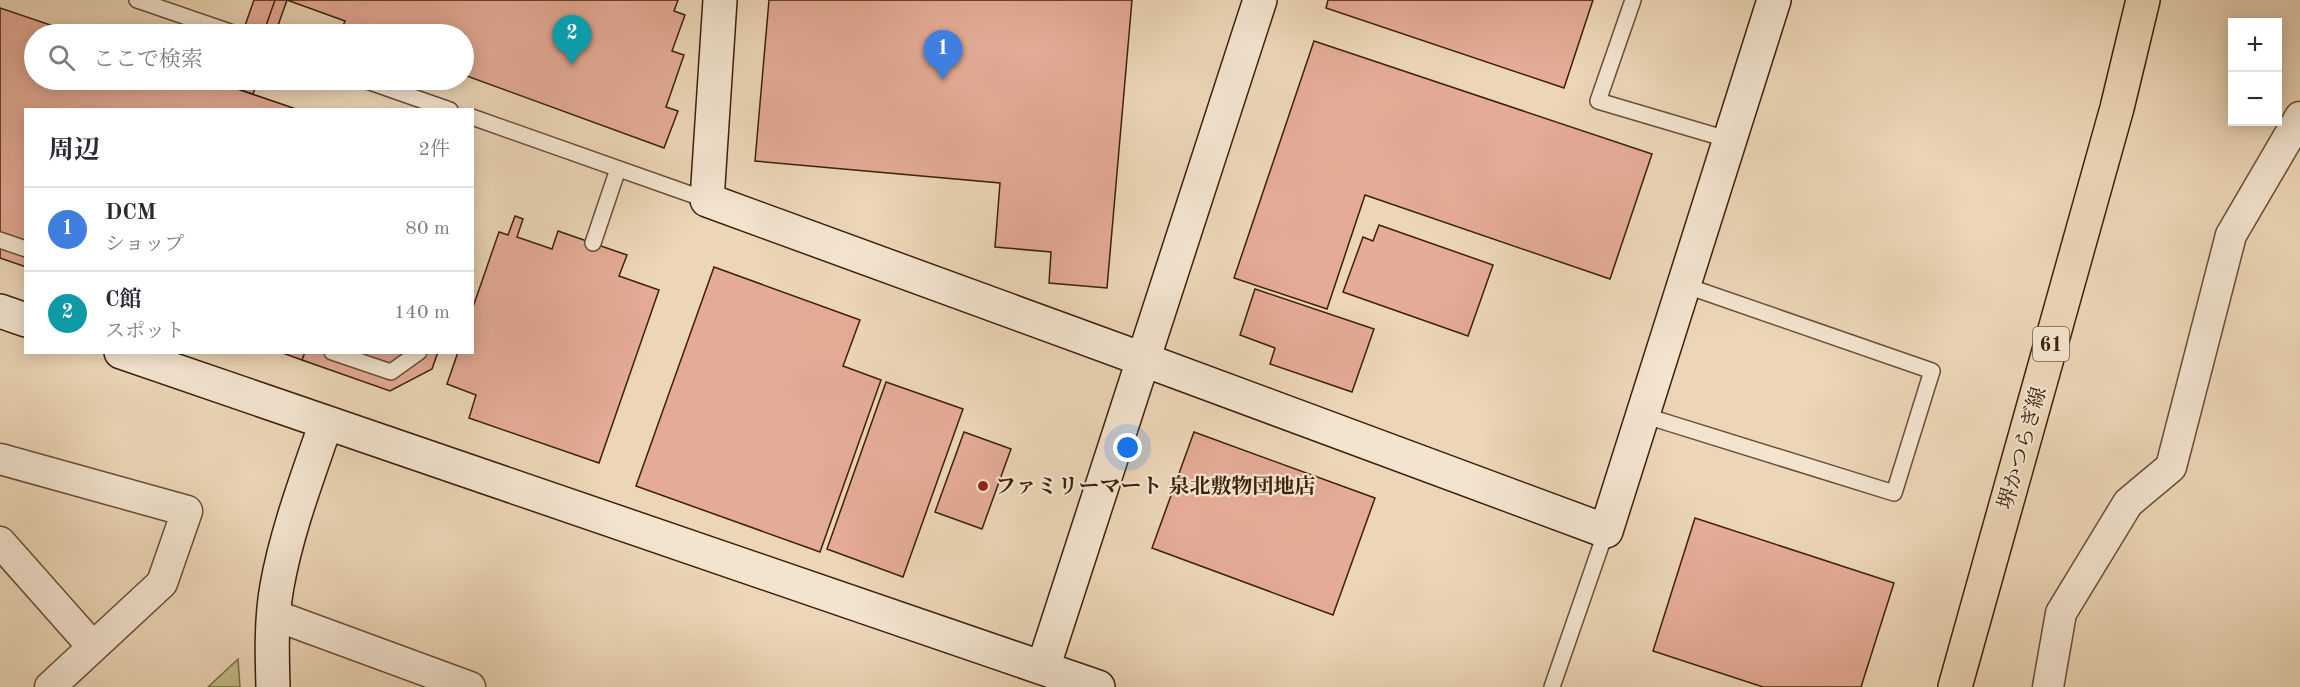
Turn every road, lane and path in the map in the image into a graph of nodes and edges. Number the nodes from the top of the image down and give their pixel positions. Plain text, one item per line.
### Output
1 (138, 0) edge
2 (720, 0) edge
3 (1260, 0) edge
4 (1633, 0) edge
5 (1774, 0) edge
6 (2143, 0) edge
7 (207, 24) edge
8 (387, 90) edge
9 (422, 105) edge
10 (439, 108) edge
11 (2300, 117) edge
12 (474, 118) edge
13 (1730, 140) junction
14 (618, 169) junction
15 (707, 200) junction
16 (0, 240) edge
17 (593, 243) dead end
18 (24, 248) edge
19 (1684, 285) junction
20 (0, 311) edge
21 (24, 319) edge
22 (127, 354) edge
23 (338, 354) edge
24 (415, 354) edge
25 (1142, 358) junction
26 (1643, 415) junction
27 (326, 423) junction
28 (0, 459) edge
29 (1606, 531) junction
30 (0, 542) edge
31 (274, 615) junction
32 (93, 647) junction
33 (1043, 668) junction
34 (50, 687) edge
35 (273, 687) edge
36 (470, 687) edge
37 (1098, 687) edge
38 (1552, 687) edge
39 (1955, 687) edge
40 (2048, 687) edge

1 - 7 lane
2 - 15 street
3 - 25 street
4 - 13 lane
5 - 13 street
6 - 39 main road, 堺かつらぎ線 / 61
8 - 9 lane
9 - 10 lane
11 - 40 street
12 - 14 lane
13 - 19 street
14 - 15 lane
14 - 17 lane
15 - 25 street
16 - 18 lane
19 - 26 street
19 - 26 lane
20 - 21 street
22 - 27 street
23 - 24 lane
25 - 29 street
25 - 33 street
26 - 29 street
27 - 31 street
27 - 33 street
28 - 32 street
29 - 38 lane
30 - 32 street
31 - 35 street
31 - 36 street
32 - 34 street
33 - 37 street

